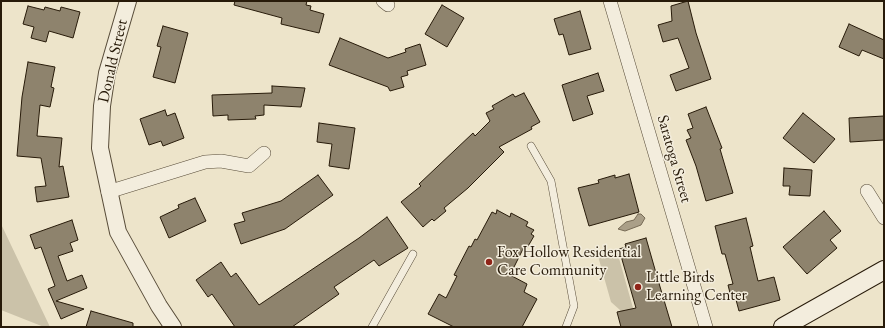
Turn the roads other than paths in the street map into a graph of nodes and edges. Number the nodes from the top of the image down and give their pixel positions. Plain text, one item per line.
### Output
1 (128, 1) edge
2 (610, 1) edge
3 (531, 146) dead end
4 (264, 154) dead end
5 (867, 191) dead end
6 (108, 192) junction
7 (884, 218) edge
8 (413, 254) dead end
9 (884, 270) edge
10 (173, 327) edge
11 (372, 327) edge
12 (566, 327) edge
13 (706, 327) edge
14 (783, 327) edge

1 - 6 street, Donald Street
2 - 13 street, Saratoga Street
3 - 12 lane
4 - 6 street
5 - 7 street
6 - 10 street, Donald Street
8 - 11 lane
9 - 14 main road

